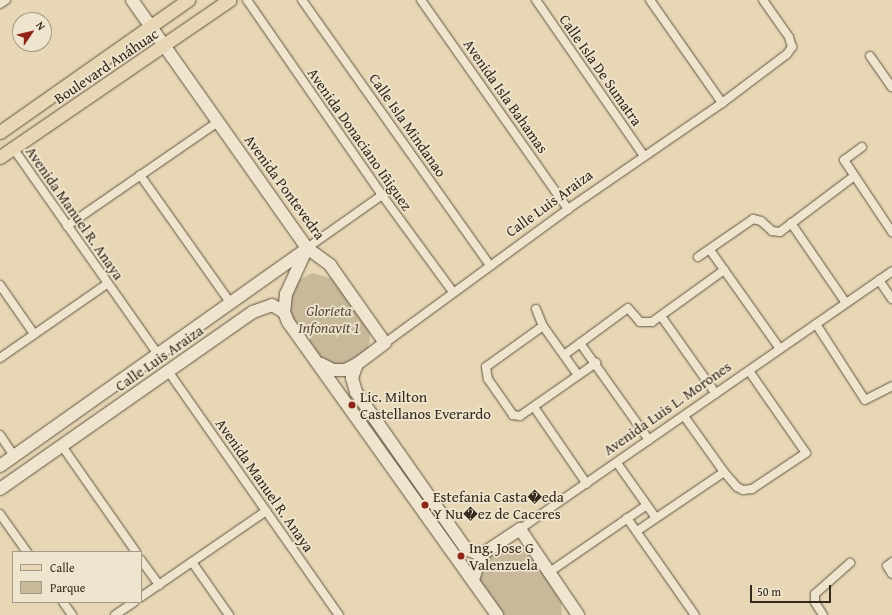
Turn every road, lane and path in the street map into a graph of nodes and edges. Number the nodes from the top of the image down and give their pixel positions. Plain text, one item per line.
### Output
1 (6, 0) edge
2 (132, 0) edge
3 (188, 0) edge
4 (229, 0) edge
5 (247, 0) edge
6 (302, 0) edge
7 (421, 0) edge
8 (536, 0) edge
9 (650, 0) edge
10 (763, 0) edge
11 (0, 4) edge
12 (151, 27) junction
13 (164, 46) junction
14 (870, 56) dead end
15 (892, 88) edge
16 (722, 103) junction
17 (218, 122) junction
18 (0, 132) edge
19 (862, 147) dead end
20 (13, 148) junction
21 (644, 156) junction
22 (0, 158) edge
23 (140, 175) junction
24 (853, 177) junction
25 (382, 196) junction
26 (568, 209) junction
27 (791, 223) junction
28 (67, 226) junction
29 (892, 232) edge
30 (307, 248) junction
31 (710, 250) junction
32 (698, 257) dead end
33 (490, 266) junction
34 (724, 270) junction
35 (892, 271) edge
36 (879, 280) junction
37 (107, 284) junction
38 (0, 285) edge
39 (453, 292) junction
40 (892, 299) edge
41 (230, 302) junction
42 (846, 303) junction
43 (536, 309) dead end
44 (284, 312) junction
45 (661, 316) junction
46 (816, 324) junction
47 (543, 326) junction
48 (34, 334) junction
49 (385, 343) junction
50 (580, 343) junction
51 (780, 349) junction
52 (157, 353) junction
53 (564, 355) junction
54 (0, 358) edge
55 (596, 363) junction
56 (321, 364) junction
57 (357, 364) junction
58 (168, 371) junction
59 (749, 371) junction
60 (578, 375) junction
61 (116, 382) junction
62 (892, 386) edge
63 (716, 394) junction
64 (129, 399) junction
65 (534, 407) junction
66 (684, 416) junction
67 (0, 435) edge
68 (648, 440) junction
69 (62, 446) junction
70 (14, 456) junction
71 (617, 463) junction
72 (0, 466) edge
73 (724, 472) junction
74 (587, 484) junction
75 (0, 489) edge
76 (647, 504) junction
77 (266, 511) junction
78 (0, 514) edge
79 (627, 518) junction
80 (656, 518) junction
81 (520, 529) junction
82 (637, 531) junction
83 (26, 551) edge
84 (135, 551) edge
85 (481, 555) junction
86 (142, 561) edge
87 (192, 562) junction
88 (850, 563) dead end
89 (889, 564) edge
90 (551, 571) junction
91 (892, 574) edge
92 (473, 580) junction
93 (159, 585) junction
94 (142, 596) edge
95 (64, 603) edge
96 (133, 603) edge
97 (72, 615) edge
98 (115, 615) edge
99 (229, 615) edge
100 (339, 615) edge
101 (497, 615) edge
102 (578, 615) edge
103 (696, 615) edge
104 (822, 615) edge

1 - 11 street
2 - 12 street, Avenida Pontevedra
3 - 12 main road, Boulevard Anáhuac
4 - 13 main road, Boulevard Anáhuac
5 - 25 street, Avenida Donaciano Iñiguez
6 - 33 street, Calle Isla Mindanao
7 - 26 street, Avenida Isla Bahamas
8 - 21 street, Calle Isla De Sumatra
9 - 16 street
10 - 16 street, Calle Luis Araiza
12 - 13 street, Avenida Pontevedra
12 - 18 main road, Boulevard Anáhuac
13 - 17 street, Avenida Pontevedra
13 - 20 main road, Boulevard Anáhuac
14 - 15 street
16 - 21 street, Calle Luis Araiza
17 - 23 street
17 - 30 street, Avenida Pontevedra
19 - 24 street
20 - 22 main road, Boulevard Anáhuac
20 - 28 street, Avenida Manuel R. Anaya
21 - 26 street, Calle Luis Araiza
23 - 28 street
23 - 41 street
24 - 27 street
24 - 29 street
25 - 30 street, Calle Luis Araiza
25 - 39 street, Avenida Donaciano Iñiguez
26 - 33 street, Calle Luis Araiza
27 - 31 street
27 - 42 street
28 - 37 street, Avenida Manuel R. Anaya
30 - 41 street, Calle Luis Araiza
30 - 44 street
30 - 49 street, Avenida Pontevedra
31 - 32 street
31 - 34 street
33 - 39 street, Calle Luis Araiza
34 - 45 street
34 - 51 street
35 - 36 street, Avenida Luis L. Morones
36 - 40 street
36 - 42 street, Avenida Luis L. Morones
37 - 48 street
37 - 52 street, Avenida Manuel R. Anaya
38 - 48 street
39 - 49 street, Calle Luis Araiza
41 - 52 street, Calle Luis Araiza
42 - 46 street, Avenida Luis L. Morones
43 - 47 street
44 - 56 street
44 - 58 street, Calle Luis Araiza
45 - 50 street
45 - 63 street
46 - 51 street, Avenida Luis L. Morones
46 - 62 street
47 - 53 street
47 - 65 street
48 - 54 street
49 - 57 street, Calle Luis Araiza
50 - 53 street
50 - 55 street
51 - 59 street, Avenida Luis L. Morones
52 - 61 street, Calle Luis Araiza
53 - 60 street
55 - 60 street
55 - 68 street
56 - 57 street, Calle Luis Araiza
56 - 92 street
57 - 85 street
58 - 64 street, Calle Luis Araiza
58 - 77 street, Avenida Manuel R. Anaya
59 - 63 street, Avenida Luis L. Morones
59 - 73 street
60 - 65 street
61 - 64 street
61 - 70 street, Calle Luis Araiza
63 - 66 street, Avenida Luis L. Morones
64 - 69 street, Calle Luis Araiza
65 - 74 street
66 - 68 street, Avenida Luis L. Morones
66 - 73 street
67 - 70 street
68 - 71 street, Avenida Luis L. Morones
69 - 75 street, Calle Luis Araiza
69 - 84 street
70 - 72 street, Calle Luis Araiza
71 - 74 street, Avenida Luis L. Morones
71 - 76 street
73 - 80 street
74 - 81 street, Avenida Luis L. Morones
76 - 79 street
76 - 80 street
77 - 87 street
77 - 100 street, Avenida Manuel R. Anaya
78 - 83 street
79 - 82 street
79 - 90 street
80 - 82 street
81 - 85 street, Avenida Luis L. Morones
81 - 90 street
82 - 103 street
85 - 92 street
86 - 93 street
87 - 93 street
87 - 99 street
88 - 104 street
89 - 91 street
90 - 102 street
92 - 101 street
93 - 94 street
95 - 97 street
96 - 98 street

